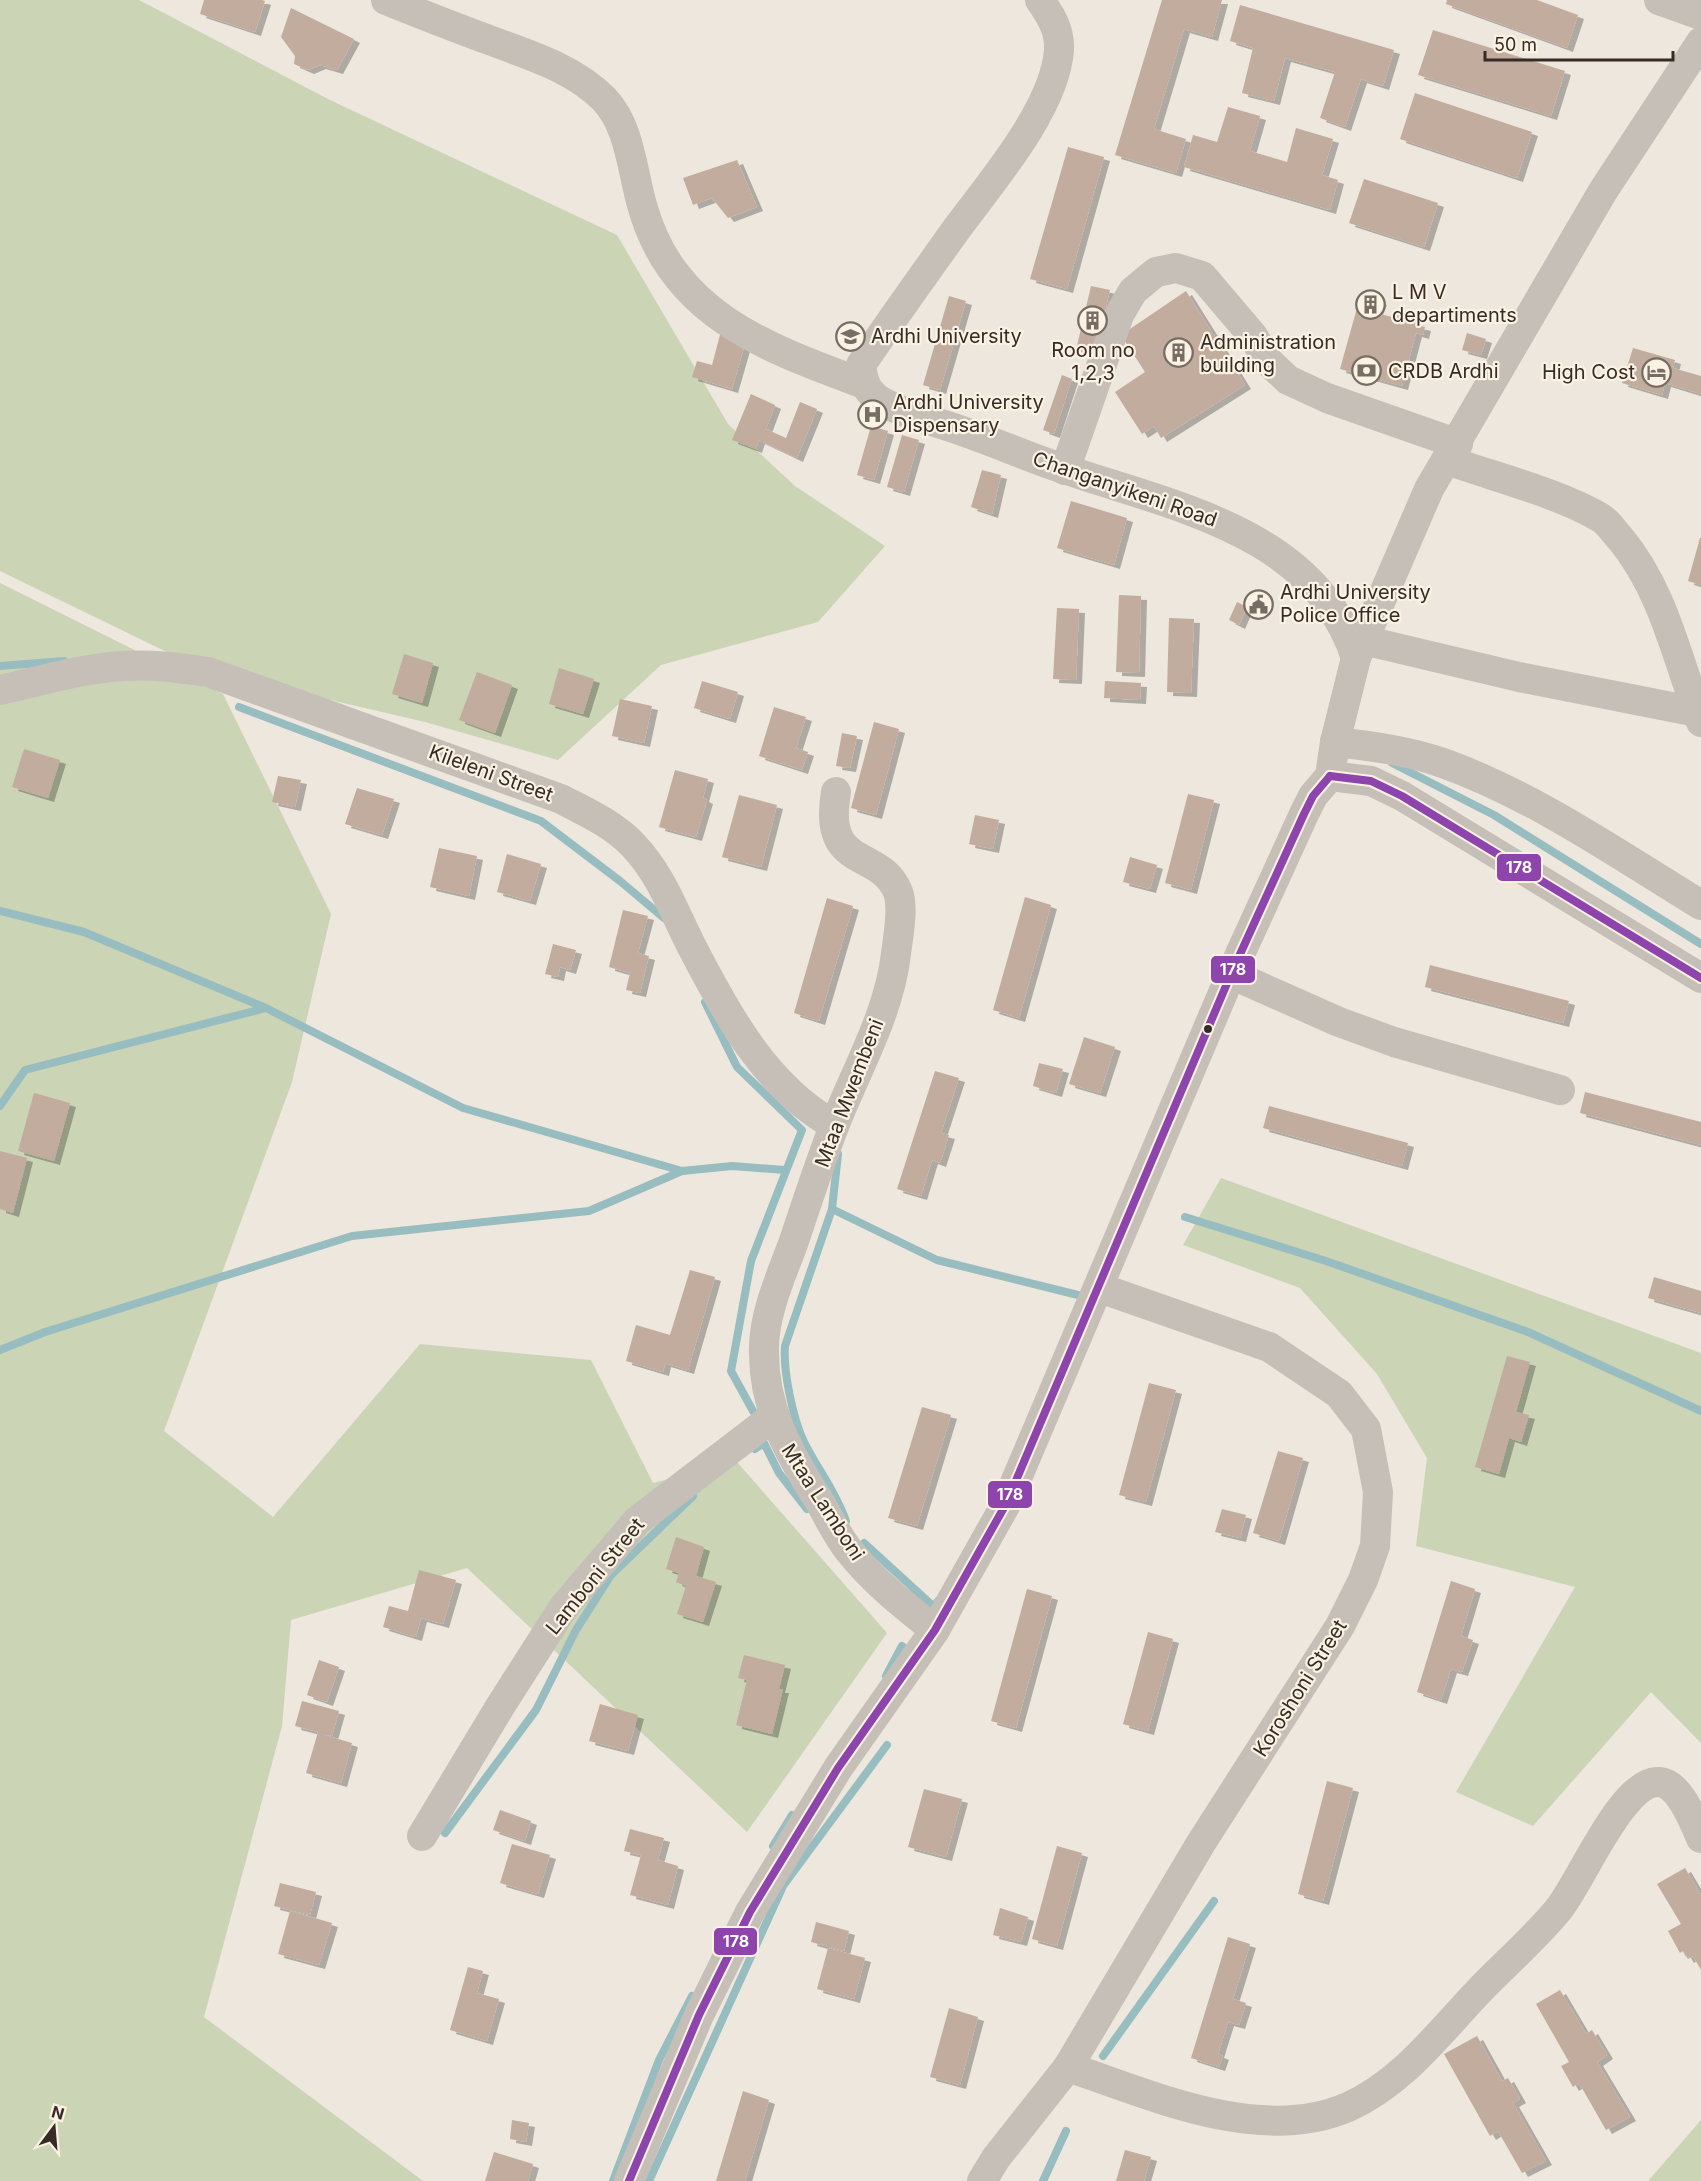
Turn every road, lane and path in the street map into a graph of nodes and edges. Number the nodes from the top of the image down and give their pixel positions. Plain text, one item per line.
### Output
1 (386, 0) edge
2 (1659, 0) edge
3 (1053, 8) edge
4 (1701, 15) edge
5 (1700, 44) edge
6 (864, 384) junction
7 (1452, 452) junction
8 (1065, 470) junction
9 (1360, 649) junction
10 (0, 690) edge
11 (1699, 717) edge
12 (1335, 742) junction
13 (1330, 777) junction
14 (836, 792) dead end
15 (1701, 904) edge
16 (1231, 974) junction
17 (1701, 978) edge
18 (1560, 1090) dead end
19 (834, 1125) junction
20 (1100, 1288) junction
21 (773, 1417) junction
22 (935, 1630) junction
23 (422, 1836) dead end
24 (1701, 1838) edge
25 (1068, 2067) junction
26 (629, 2181) edge
27 (982, 2181) edge

1 - 6 street, Changanyikeni Road
2 - 4 street
3 - 6 street
5 - 7 street
6 - 8 street, Changanyikeni Road
7 - 8 street
7 - 9 street
7 - 11 street
8 - 9 street, Changanyikeni Road
9 - 11 street
9 - 12 street
10 - 19 street, Kileleni Street
12 - 13 street
12 - 15 street
13 - 16 street
13 - 17 street
14 - 19 street, Mtaa Mwembeni
16 - 18 street
16 - 20 street
19 - 21 street, Mtaa Mwembeni
20 - 22 street
20 - 25 street, Koroshoni Street
21 - 22 street, Mtaa Lamboni
21 - 23 street, Lamboni Street
22 - 26 street
24 - 25 street
25 - 27 street, Koroshoni Street

